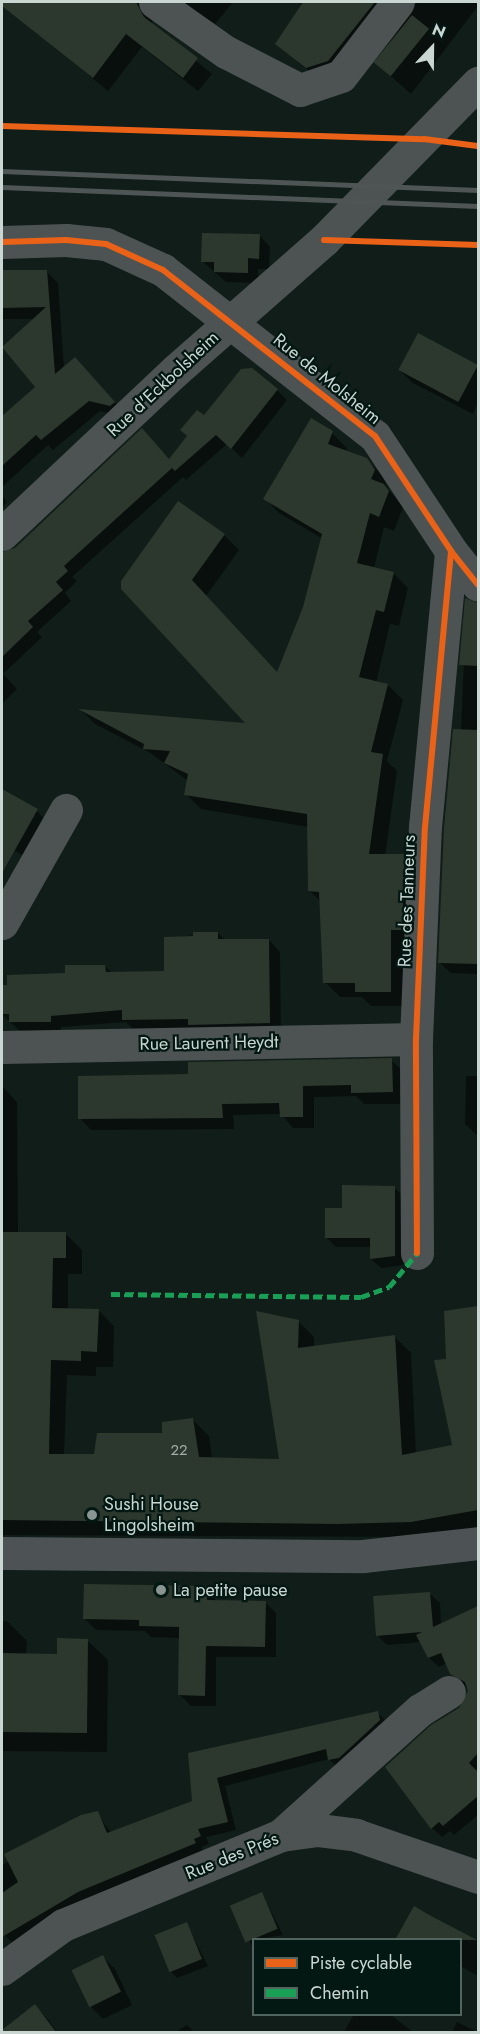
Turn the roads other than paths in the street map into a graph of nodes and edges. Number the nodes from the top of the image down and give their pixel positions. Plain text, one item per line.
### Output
1 (155, 2) edge
2 (398, 2) edge
3 (478, 83) edge
4 (2, 242) edge
5 (231, 321) junction
6 (2, 534) edge
7 (451, 551) junction
8 (478, 585) edge
9 (66, 810) dead end
10 (2, 923) edge
11 (416, 1039) junction
12 (2, 1047) edge
13 (417, 1253) dead end
14 (478, 1543) edge
15 (2, 1553) edge
16 (449, 1692) dead end
17 (281, 1835) junction
18 (478, 1877) edge
19 (2, 1969) edge

1 - 2 street
3 - 5 street, Rue d'Eckbolsheim
4 - 5 street, Rue de Molsheim
5 - 6 street, Rue d'Eckbolsheim
5 - 7 street, Rue de Molsheim
7 - 8 street, Rue de Molsheim
7 - 11 street, Rue des Tanneurs
9 - 10 street
11 - 12 street, Rue Laurent Heydt
11 - 13 street, Rue des Tanneurs
14 - 15 main road
16 - 17 street
17 - 18 street, Rue des Prés
17 - 19 street, Rue des Prés

